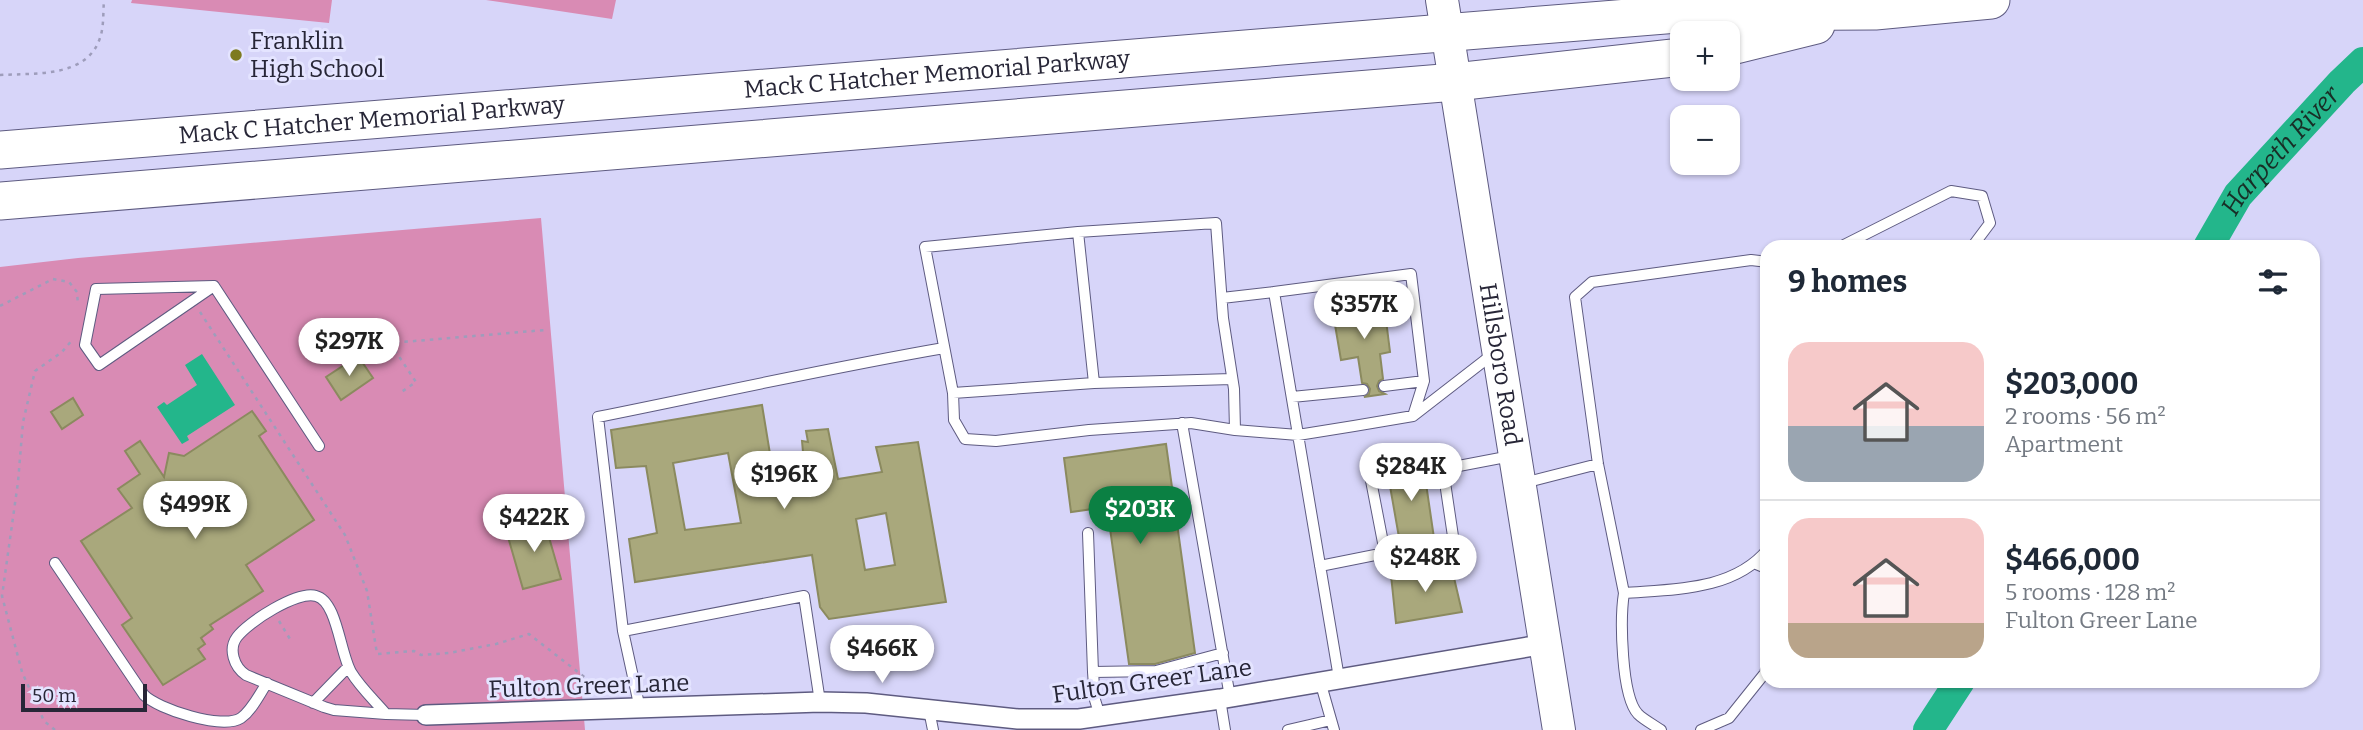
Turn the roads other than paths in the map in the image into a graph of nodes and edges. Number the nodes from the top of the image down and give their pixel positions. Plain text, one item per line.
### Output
1 (1979, 1) edge
2 (1875, 11) junction
3 (1445, 16) edge
4 (1740, 44) edge
5 (1670, 58) edge
6 (1455, 82) junction
7 (0, 150) edge
8 (0, 201) edge
9 (1078, 232) junction
10 (1854, 240) edge
11 (1977, 240) edge
12 (1760, 261) edge
13 (214, 286) junction
14 (1275, 292) junction
15 (1222, 298) junction
16 (944, 348) junction
17 (1498, 349) junction
18 (1232, 379) junction
19 (1424, 381) junction
20 (1094, 383) junction
21 (1384, 386) dead end
22 (1363, 390) dead end
23 (953, 393) junction
24 (1292, 397) junction
25 (1413, 416) junction
26 (1182, 424) junction
27 (1235, 430) junction
28 (1297, 435) junction
29 (319, 446) dead end
30 (1598, 464) junction
31 (1443, 469) junction
32 (1518, 469) junction
33 (1088, 533) dead end
34 (1385, 553) junction
35 (1760, 559) edge
36 (55, 563) dead end
37 (1756, 564) junction
38 (1320, 566) junction
39 (1760, 566) edge
40 (1624, 593) junction
41 (623, 631) junction
42 (1546, 644) junction
43 (1223, 653) junction
44 (348, 667) junction
45 (1093, 672) junction
46 (1760, 679) edge
47 (1330, 680) junction
48 (267, 683) junction
49 (1225, 698) junction
50 (820, 702) junction
51 (313, 703) junction
52 (639, 709) junction
53 (386, 714) junction
54 (426, 715) joint
55 (1100, 717) junction
56 (931, 720) edge
57 (1332, 725) edge
58 (1225, 730) edge
59 (1288, 730) edge
60 (1559, 730) edge
61 (1661, 730) edge
62 (1700, 730) edge

1 - 2 highway, Mack C Hatcher Memorial Parkway
2 - 3 highway, Mack C Hatcher Memorial Parkway
2 - 4 highway, Mack C Hatcher Memorial Parkway
3 - 6 main road, Hillsboro Road
3 - 7 highway, Mack C Hatcher Memorial Parkway
5 - 6 highway, Mack C Hatcher Memorial Parkway
6 - 8 highway, Mack C Hatcher Memorial Parkway
6 - 17 main road, Hillsboro Road
9 - 15 lane
9 - 16 lane
9 - 20 lane
10 - 11 lane
12 - 30 lane
13 - 13 lane
13 - 29 lane
14 - 15 lane
14 - 19 lane
14 - 24 lane
15 - 18 lane
16 - 23 lane
16 - 41 lane
17 - 25 lane
17 - 32 main road, Hillsboro Road
18 - 20 lane
18 - 27 lane
19 - 21 lane
19 - 25 lane
20 - 23 lane
22 - 24 lane
23 - 26 lane
24 - 28 lane
25 - 28 lane
26 - 27 lane
26 - 43 lane
27 - 28 lane
28 - 38 lane
30 - 32 lane
30 - 40 lane
31 - 32 lane
31 - 34 lane
31 - 34 lane
32 - 42 main road, Hillsboro Road
33 - 45 lane
34 - 38 lane
35 - 37 lane
36 - 48 lane
37 - 39 lane
37 - 40 lane
38 - 47 lane
40 - 61 lane
41 - 50 lane
41 - 52 lane
42 - 47 street, Fulton Greer Lane
42 - 60 main road, Hillsboro Road
43 - 45 lane
43 - 49 lane
44 - 48 lane
44 - 51 lane
44 - 53 lane
45 - 55 lane
46 - 62 lane
47 - 49 street, Fulton Greer Lane
47 - 57 lane
48 - 51 lane
49 - 55 street, Fulton Greer Lane
49 - 58 lane
50 - 52 street, Fulton Greer Lane
50 - 56 street, Fulton Greer Lane
51 - 53 lane
52 - 54 street, Fulton Greer Lane
53 - 54 lane
55 - 56 street, Fulton Greer Lane
57 - 59 lane

